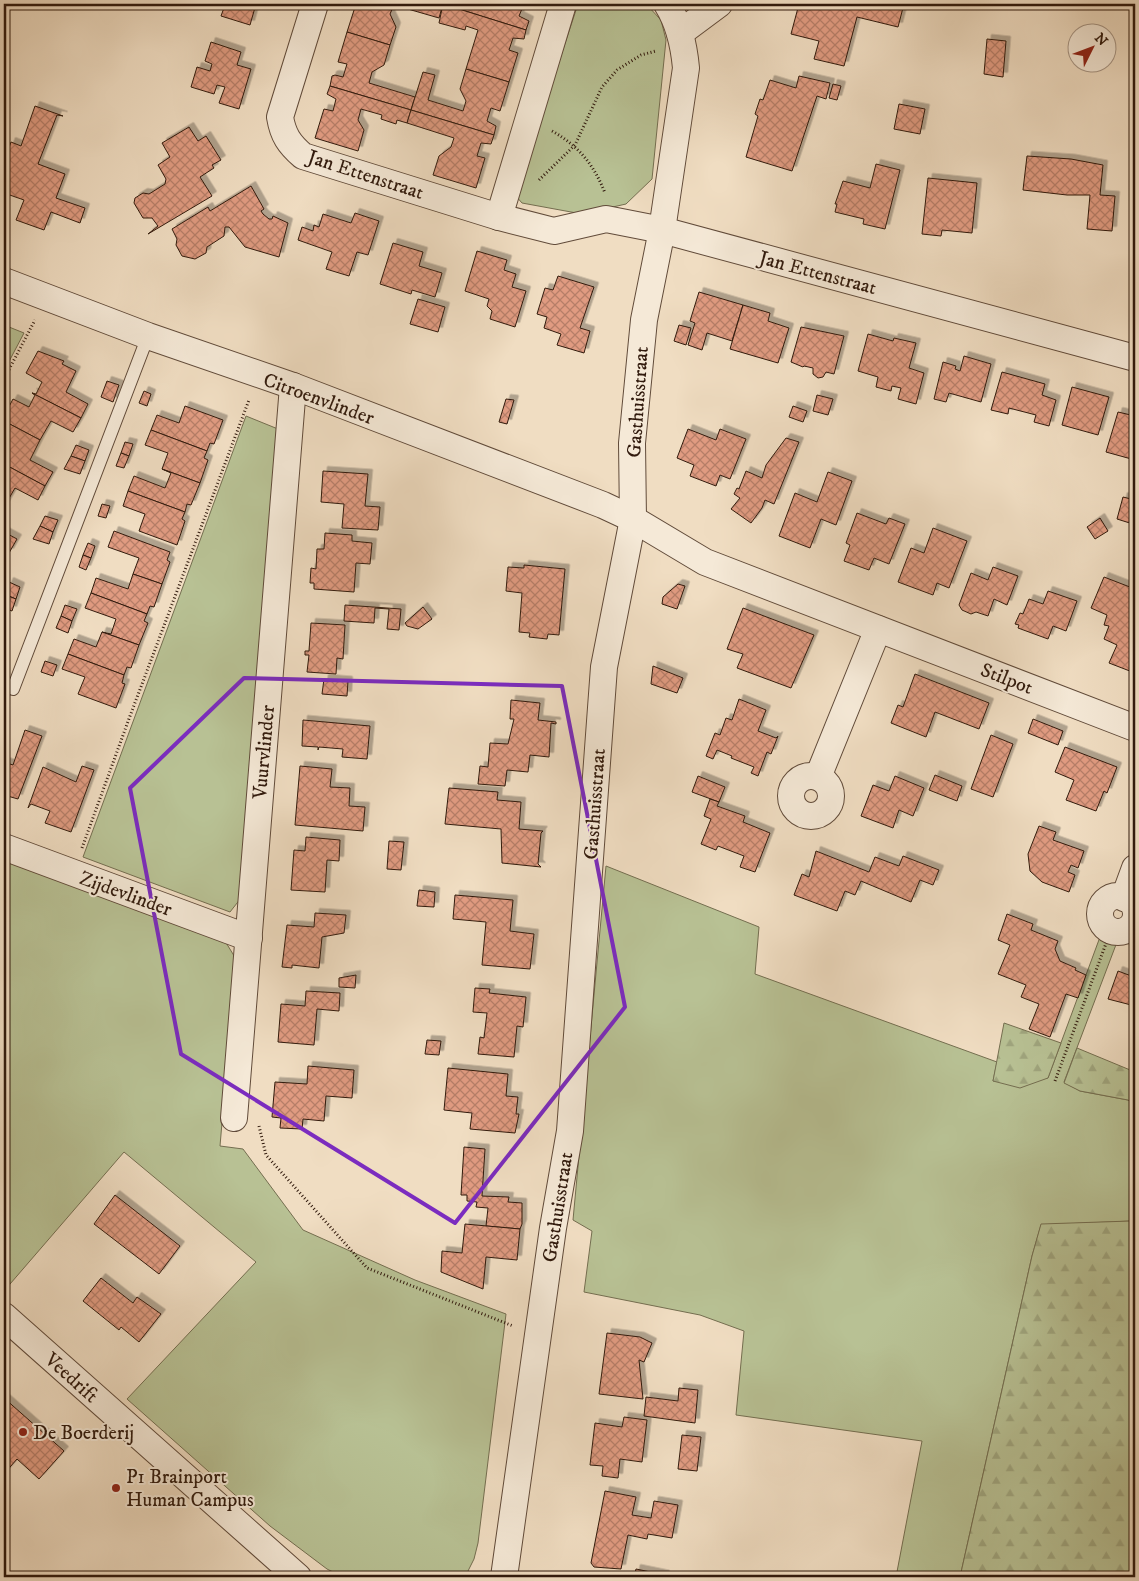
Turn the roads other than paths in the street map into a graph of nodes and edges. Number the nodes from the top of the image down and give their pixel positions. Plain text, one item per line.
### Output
1 (314, 4) edge
2 (562, 4) edge
3 (719, 4) edge
4 (677, 20) edge
5 (499, 217) junction
6 (662, 230) junction
7 (4, 281) edge
8 (148, 336) junction
9 (1135, 358) edge
10 (292, 386) junction
11 (633, 520) junction
12 (878, 629) junction
13 (14, 689) dead end
14 (1135, 728) edge
15 (818, 778) dead end
16 (4, 847) edge
17 (1135, 868) edge
18 (1111, 930) road end
19 (249, 938) junction
20 (234, 1118) road end
21 (4, 1316) edge
22 (298, 1577) edge
23 (504, 1577) edge

1 - 5 street, Jan Ettenstraat
2 - 5 street
3 - 4 street
4 - 6 street, Gasthuisstraat
5 - 6 street, Jan Ettenstraat
6 - 9 street, Jan Ettenstraat
6 - 11 street, Gasthuisstraat
7 - 8 street, Citroenvlinder
8 - 10 street, Citroenvlinder
8 - 13 lane
10 - 11 street, Citroenvlinder
10 - 19 street, Vuurvlinder
11 - 12 street, Stilpot
11 - 23 street, Gasthuisstraat
12 - 14 street, Stilpot
12 - 15 street
16 - 19 street, Zijdevlinder
17 - 18 street
19 - 20 street, Vuurvlinder
21 - 22 street, Veedrift

